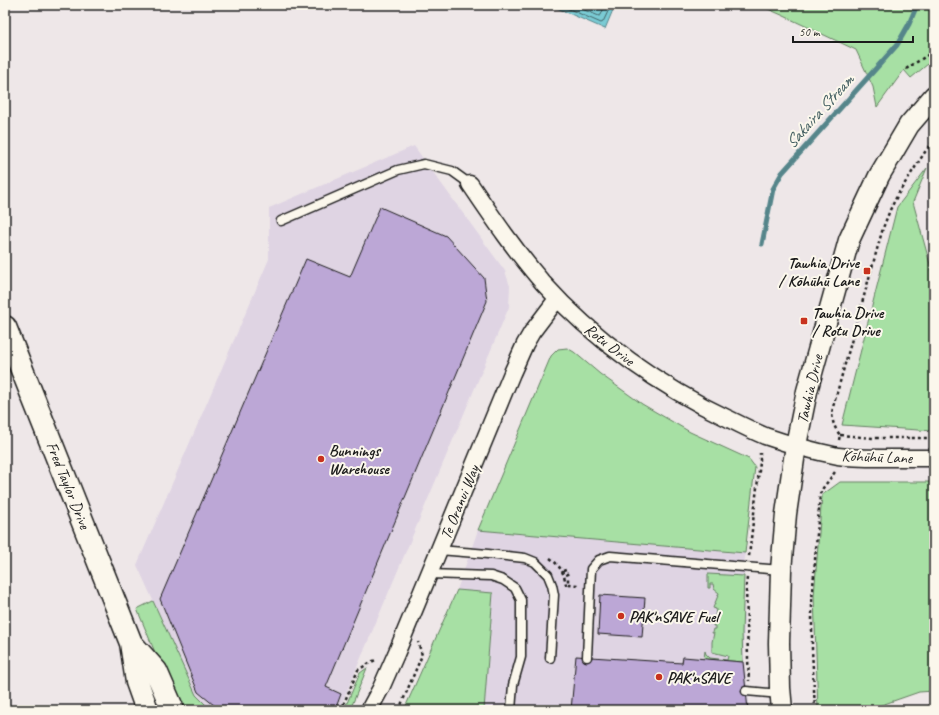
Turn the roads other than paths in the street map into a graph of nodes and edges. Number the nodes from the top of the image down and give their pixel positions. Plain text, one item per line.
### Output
1 (934, 96) edge
2 (470, 184) joint
3 (281, 221) dead end
4 (557, 298) junction
5 (5, 327) edge
6 (796, 446) junction
7 (934, 458) edge
8 (439, 550) junction
9 (781, 570) junction
10 (429, 574) junction
11 (131, 643) junction
12 (587, 657) dead end
13 (550, 658) dead end
14 (748, 689) road end
15 (781, 702) edge
16 (147, 710) edge
17 (173, 710) edge
18 (369, 710) edge
19 (511, 710) edge

1 - 6 street, Tawhia Drive
2 - 3 lane
2 - 4 street, Rotu Drive
4 - 6 street, Rotu Drive
4 - 8 street, Te Oranui Way
5 - 11 main road, Fred Taylor Drive
6 - 7 street, Kōhūhū Lane
6 - 9 street, Tawhia Drive
8 - 10 street, Te Oranui Way
8 - 13 lane
9 - 12 lane
9 - 15 street, Tawhia Drive
10 - 18 street, Te Oranui Way
10 - 19 lane
11 - 16 main road, Fred Taylor Drive
11 - 17 main road, Fred Taylor Drive
14 - 15 lane

